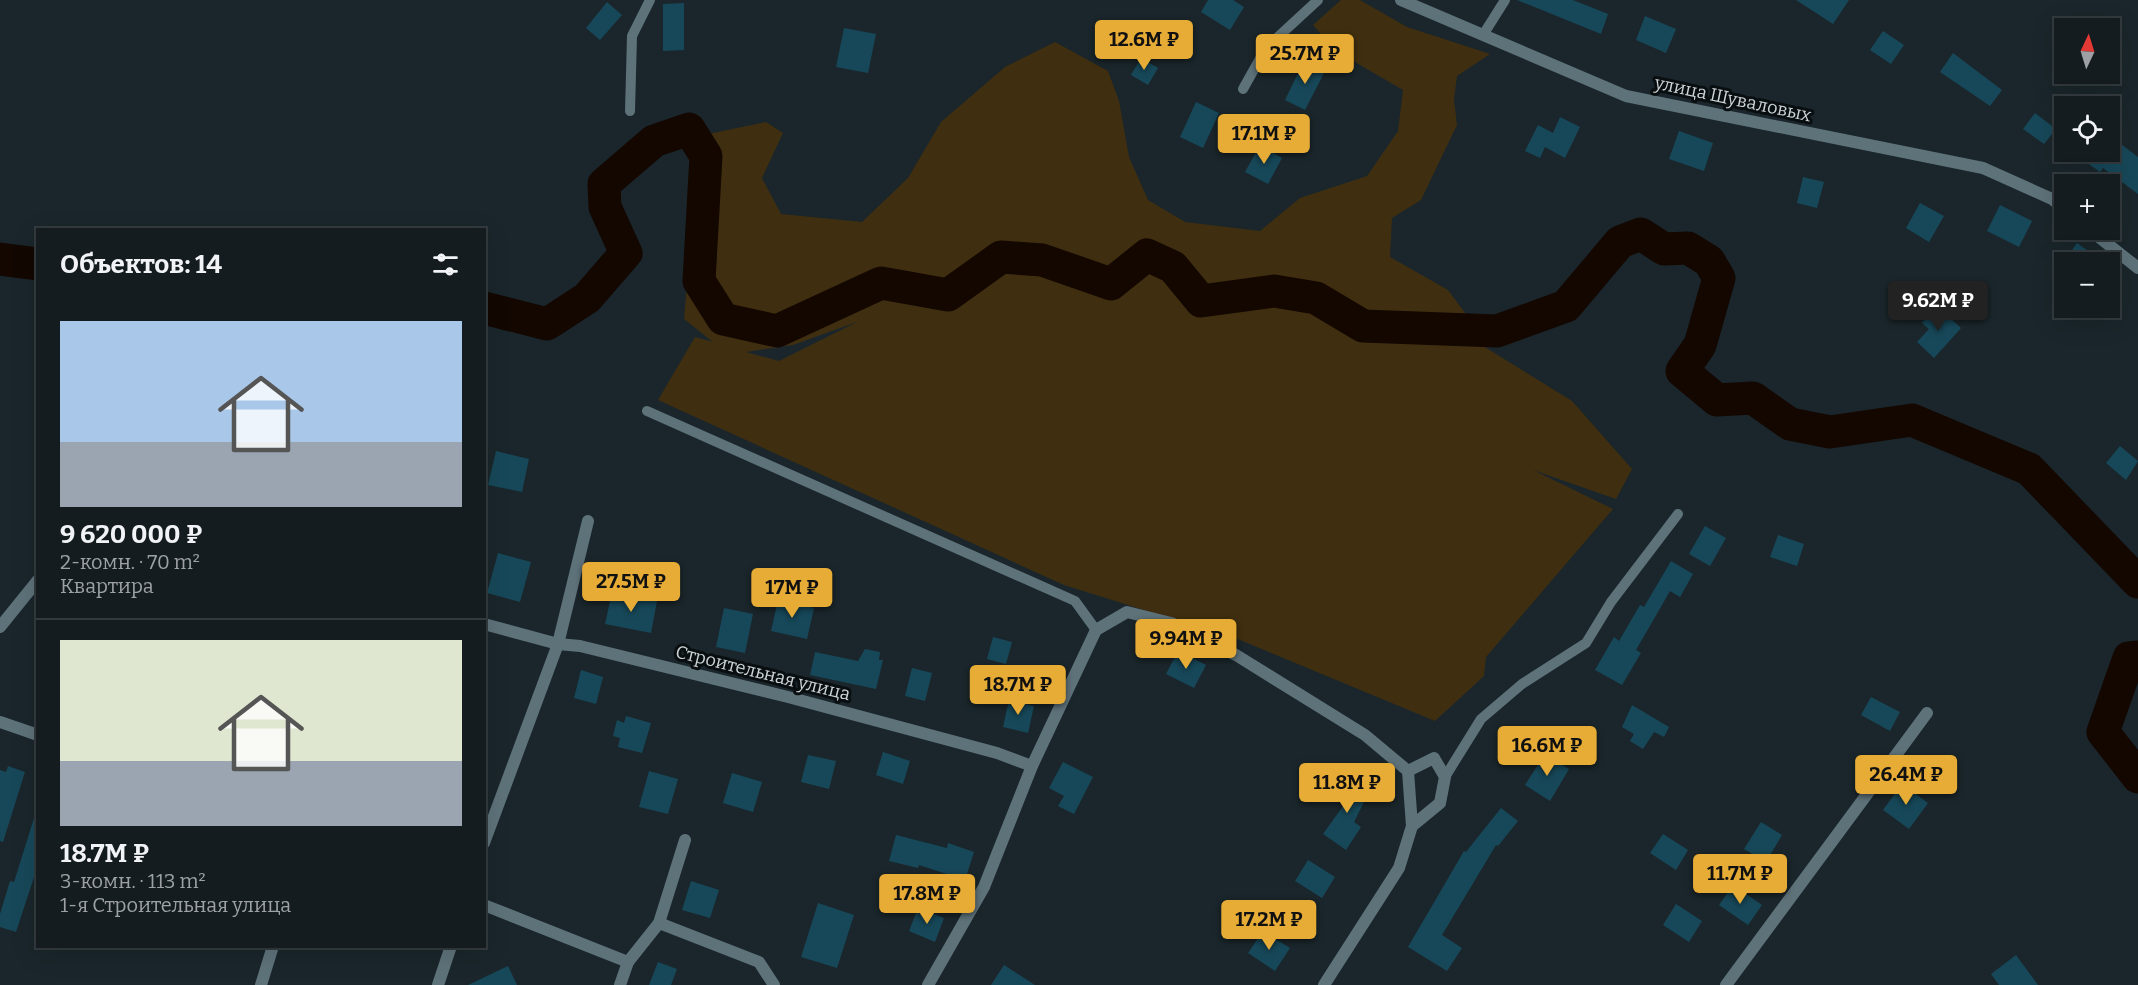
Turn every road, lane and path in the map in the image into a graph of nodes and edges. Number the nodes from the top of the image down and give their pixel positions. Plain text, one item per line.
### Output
1 (650, 0) edge
2 (1318, 0) edge
3 (1401, 0) edge
4 (1505, 0) edge
5 (1484, 35) junction
6 (1243, 89) dead end
7 (630, 111) dead end
8 (2054, 201) edge
9 (2103, 240) edge
10 (2138, 268) edge
11 (647, 411) dead end
12 (1678, 514) dead end
13 (588, 521) dead end
14 (36, 582) edge
15 (486, 625) edge
16 (0, 627) edge
17 (1096, 630) junction
18 (558, 644) junction
19 (1927, 713) dead end
20 (0, 722) edge
21 (36, 734) edge
22 (1032, 766) junction
23 (1408, 771) junction
24 (1445, 777) junction
25 (1412, 826) junction
26 (486, 838) edge
27 (685, 840) dead end
28 (486, 906) edge
29 (659, 923) junction
30 (272, 948) edge
31 (450, 948) edge
32 (628, 962) junction
33 (261, 985) edge
34 (438, 985) edge
35 (620, 985) edge
36 (774, 985) edge
37 (928, 985) edge
38 (1324, 985) edge
39 (1726, 985) edge

1 - 7 lane
2 - 6 lane
3 - 5 street, улица Шуваловых
4 - 5 lane
5 - 8 street, улица Шуваловых
9 - 10 street
11 - 17 lane
12 - 24 lane
13 - 18 street
14 - 16 street
15 - 18 street, Строительная улица
17 - 22 street
17 - 23 street
18 - 22 street, Строительная улица
18 - 26 street
19 - 39 street
20 - 21 street
22 - 37 street
23 - 24 street
23 - 25 street
24 - 25 street
25 - 38 street
27 - 29 street
28 - 32 street
29 - 32 street
29 - 36 street
30 - 33 street
31 - 34 street
32 - 35 street

